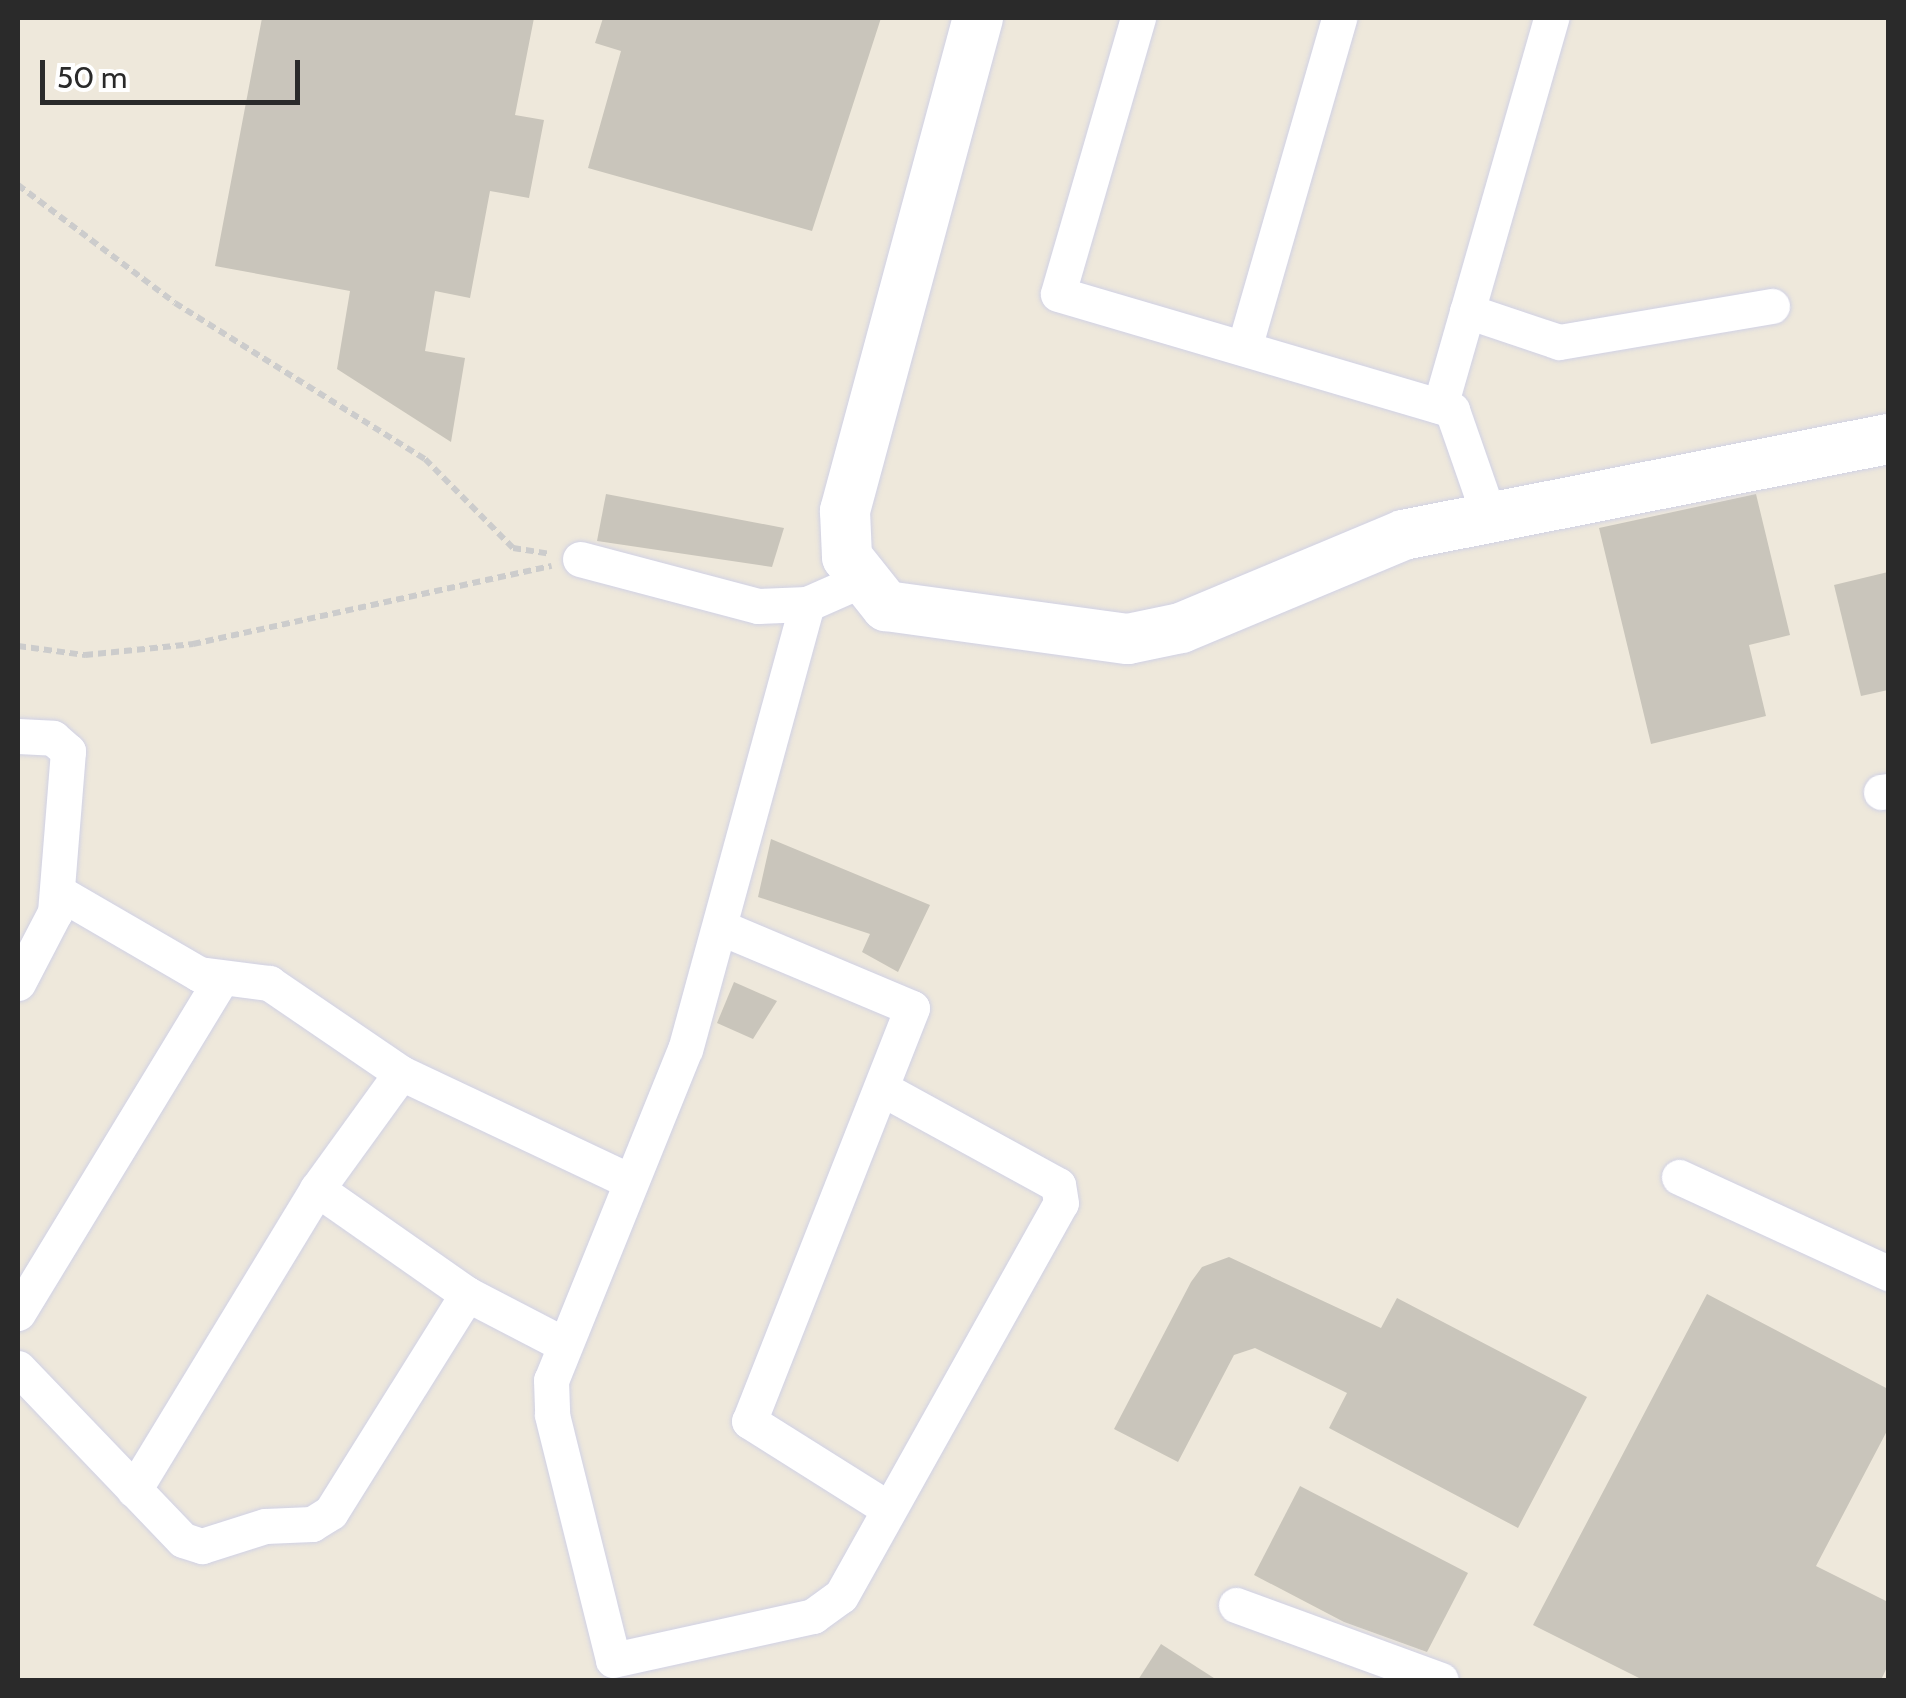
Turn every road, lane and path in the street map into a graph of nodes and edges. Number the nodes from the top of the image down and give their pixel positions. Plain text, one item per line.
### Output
1 (978, 18) edge
2 (1138, 18) edge
3 (1339, 18) edge
4 (1551, 18) edge
5 (18, 185) edge
6 (1772, 306) dead end
7 (1467, 310) junction
8 (1244, 348) junction
9 (1440, 406) junction
10 (1888, 439) edge
11 (1488, 516) junction
12 (580, 560) junction
13 (858, 581) junction
14 (806, 604) junction
15 (18, 646) edge
16 (18, 736) edge
17 (58, 892) junction
18 (722, 928) junction
19 (220, 982) junction
20 (18, 984) edge
21 (401, 1073) junction
22 (883, 1089) junction
23 (1679, 1177) dead end
24 (629, 1181) junction
25 (318, 1189) junction
26 (1888, 1273) edge
27 (467, 1294) junction
28 (18, 1313) edge
29 (561, 1343) junction
30 (18, 1368) edge
31 (134, 1490) junction
32 (889, 1508) junction
33 (1236, 1605) dead end
34 (616, 1670) edge
35 (1441, 1680) edge

1 - 13 street
2 - 8 street
3 - 8 street
4 - 7 street
5 - 12 path
6 - 7 street
7 - 9 street
8 - 9 street
9 - 11 street
10 - 11 street
11 - 13 street
12 - 14 street
12 - 15 path
13 - 14 street
14 - 18 street
16 - 17 street
17 - 19 street
17 - 20 street
18 - 22 street
18 - 24 street
19 - 21 street
19 - 28 street
21 - 24 street
21 - 25 street
22 - 32 street
22 - 32 street
23 - 26 street
24 - 29 street
25 - 27 street
25 - 31 street
27 - 29 street
27 - 31 street
29 - 34 street
30 - 31 street
32 - 34 street
33 - 35 street

